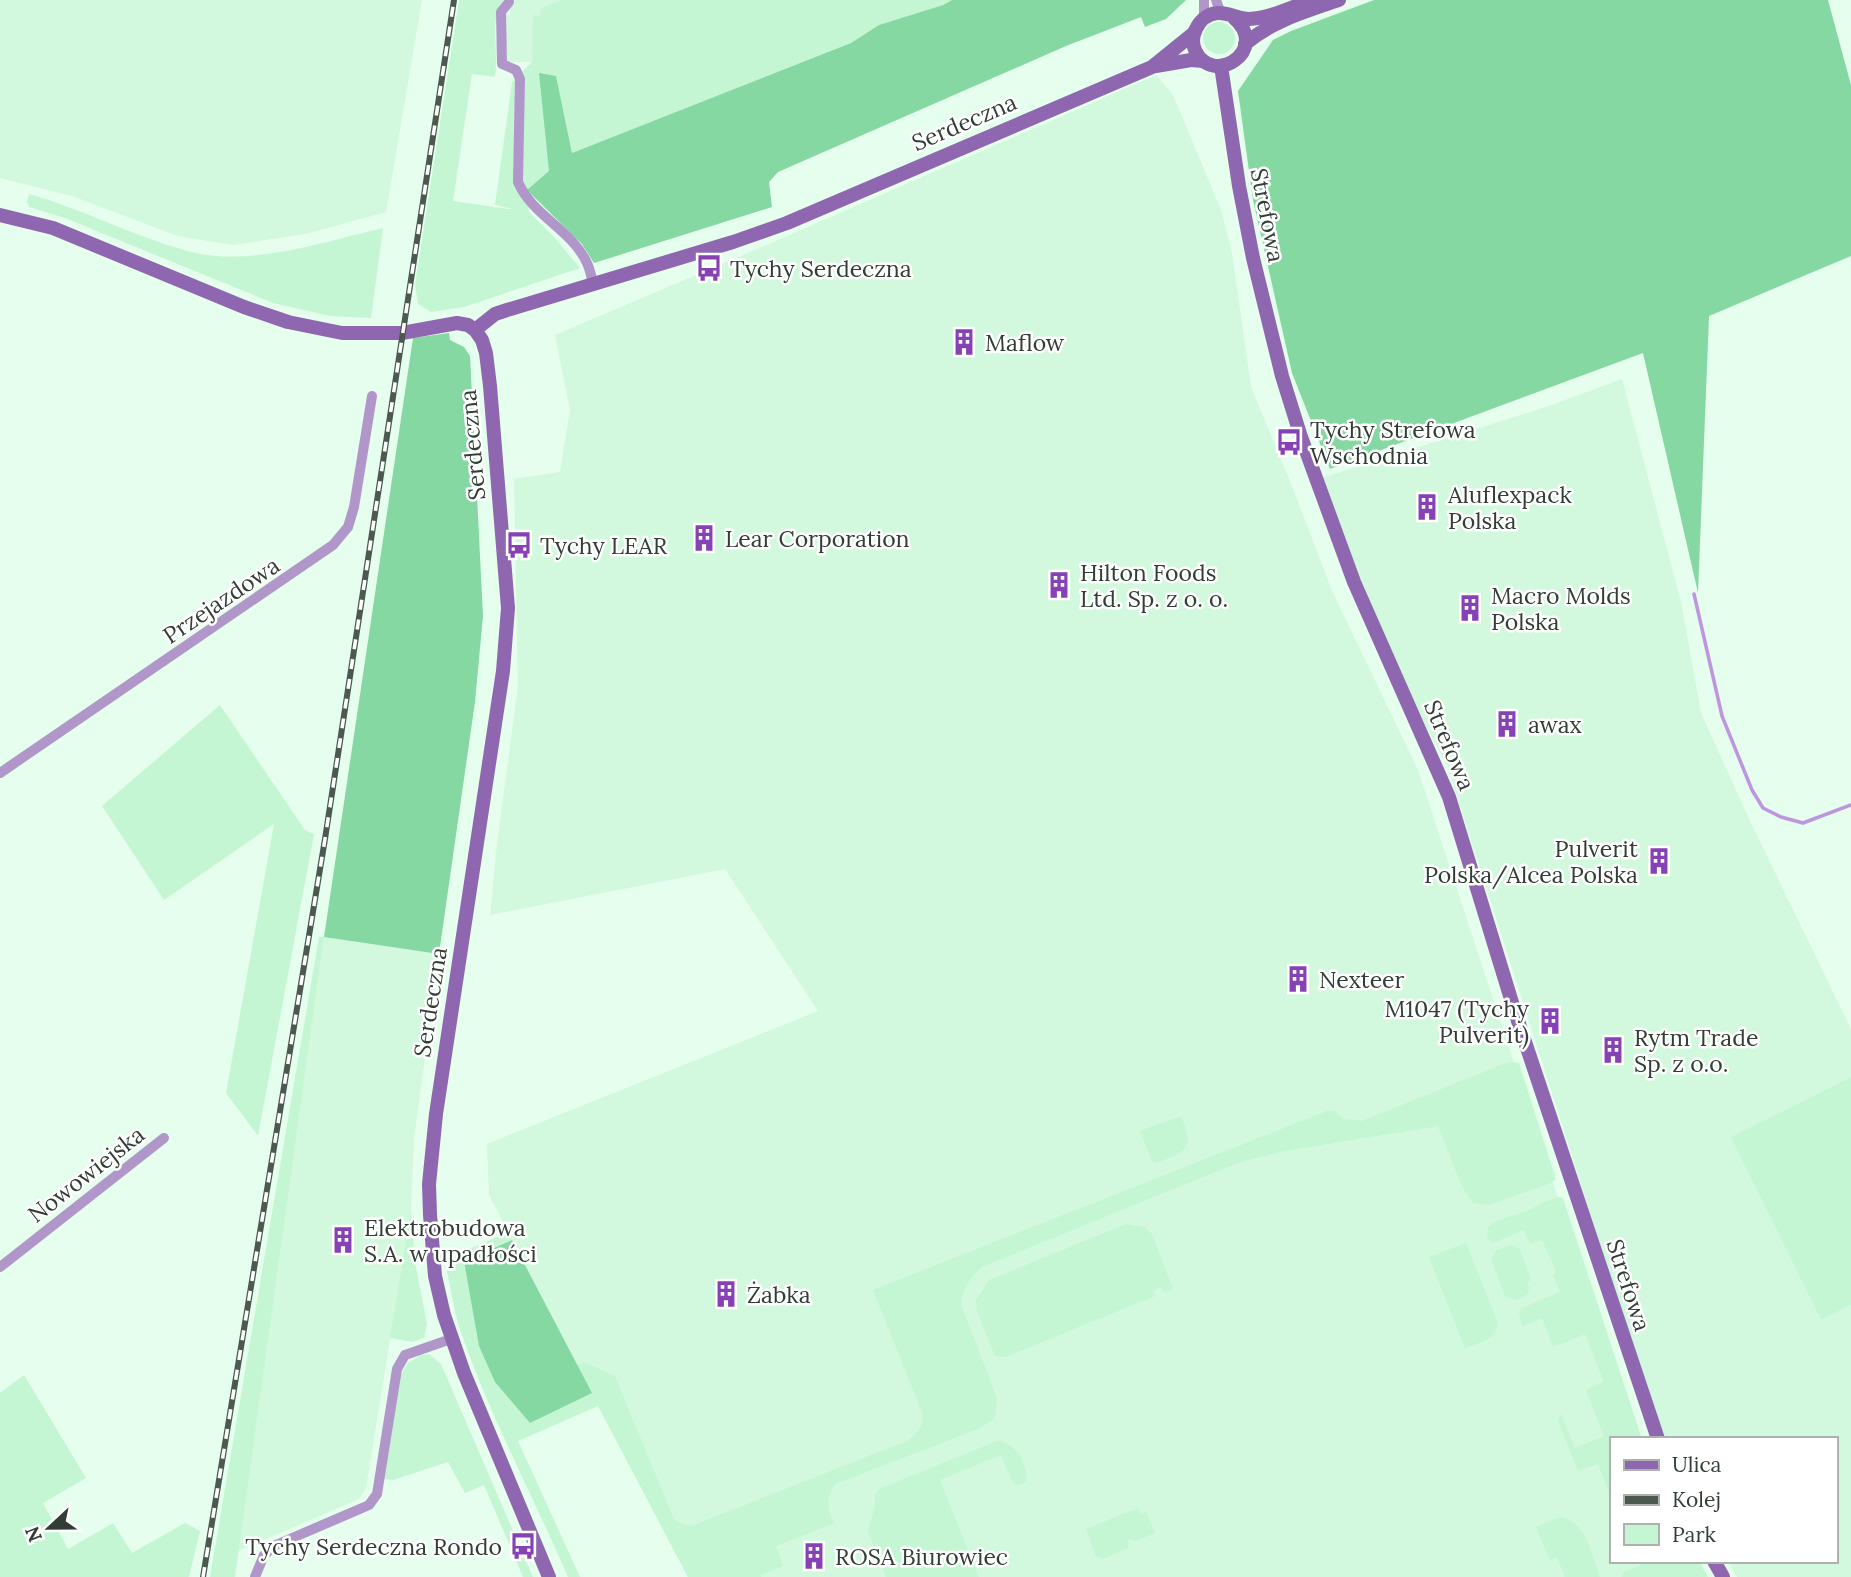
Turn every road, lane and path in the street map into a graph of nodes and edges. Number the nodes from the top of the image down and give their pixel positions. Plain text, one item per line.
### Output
1 (1204, 0) edge
2 (1312, 0) edge
3 (1339, 0) edge
4 (509, 2) dead end
5 (1224, 10) edge
6 (1204, 18) junction
7 (1194, 33) junction
8 (1245, 44) junction
9 (1203, 61) junction
10 (1221, 66) junction
11 (1152, 67) junction
12 (0, 215) edge
13 (593, 283) junction
14 (475, 330) junction
15 (372, 396) dead end
16 (0, 774) edge
17 (164, 1138) dead end
18 (0, 1267) edge
19 (451, 1339) junction
20 (1657, 1437) edge
21 (255, 1577) edge
22 (549, 1577) edge

1 - 6 street
2 - 5 street
3 - 8 street
4 - 13 street
5 - 6 street
5 - 8 street
6 - 7 street
7 - 9 street
7 - 11 street, Serdeczna
8 - 10 street
9 - 10 street
9 - 11 street, Serdeczna
10 - 20 street, Strefowa
11 - 13 street, Serdeczna
12 - 14 street
13 - 14 street, Serdeczna
14 - 19 street, Serdeczna
15 - 16 street, Przejazdowa
17 - 18 street, Nowowiejska
19 - 21 street
19 - 22 street, Serdeczna

